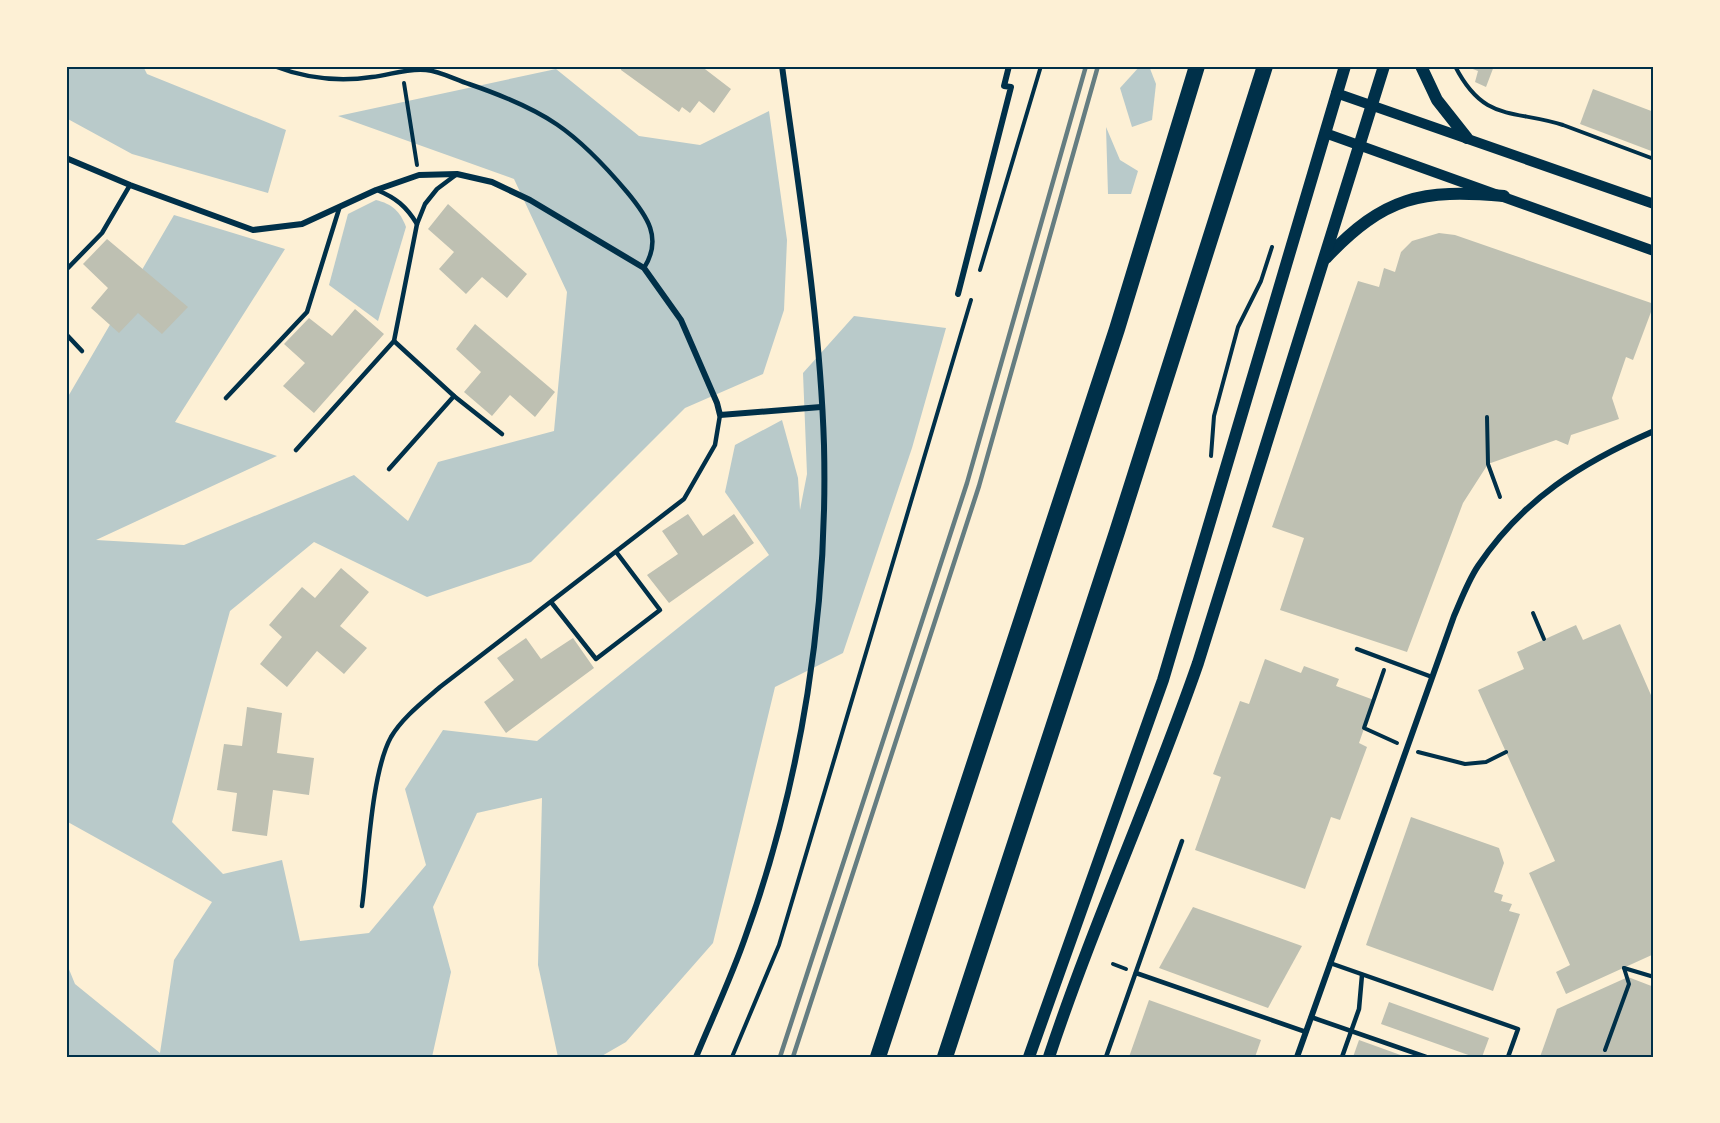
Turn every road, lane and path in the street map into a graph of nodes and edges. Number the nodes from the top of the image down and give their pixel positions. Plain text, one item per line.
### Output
1 (274, 66) edge
2 (782, 66) edge
3 (1009, 66) edge
4 (1041, 66) edge
5 (1197, 66) edge
6 (1265, 66) edge
7 (1345, 66) edge
8 (1384, 66) edge
9 (1421, 66) edge
10 (1455, 66) edge
11 (402, 71) junction
12 (1336, 93) junction
13 (1371, 105) junction
14 (1325, 133) junction
15 (1467, 138) junction
16 (1359, 145) junction
17 (66, 158) edge
18 (1654, 159) edge
19 (457, 174) junction
20 (419, 175) junction
21 (130, 185) junction
22 (376, 190) junction
23 (1504, 196) junction
24 (1654, 204) edge
25 (339, 208) junction
26 (417, 224) junction
27 (1275, 238) dead end
28 (1654, 251) edge
29 (1323, 261) junction
30 (644, 268) junction
31 (66, 270) edge
32 (978, 276) dead end
33 (958, 294) dead end
34 (972, 298) dead end
35 (66, 334) edge
36 (394, 341) junction
37 (82, 351) dead end
38 (454, 396) junction
39 (226, 398) dead end
40 (821, 407) junction
41 (720, 415) junction
42 (1487, 417) dead end
43 (1654, 431) edge
44 (502, 434) dead end
45 (296, 450) dead end
46 (1211, 456) dead end
47 (389, 469) dead end
48 (1500, 497) dead end
49 (617, 553) junction
50 (551, 602) junction
51 (1533, 613) dead end
52 (1544, 639) dead end
53 (1357, 649) dead end
54 (1385, 668) dead end
55 (1432, 677) junction
56 (1403, 745) dead end
57 (1413, 749) dead end
58 (1506, 752) dead end
59 (1182, 841) dead end
60 (362, 906) dead end
61 (1330, 963) junction
62 (1136, 973) junction
63 (1362, 975) junction
64 (1654, 977) edge
65 (1311, 1017) junction
66 (1306, 1032) junction
67 (1351, 1032) junction
68 (1605, 1050) dead end
69 (696, 1057) edge
70 (732, 1057) edge
71 (878, 1057) edge
72 (945, 1057) edge
73 (1029, 1057) edge
74 (1049, 1057) edge
75 (1106, 1057) edge
76 (1297, 1057) edge
77 (1342, 1057) edge
78 (1426, 1057) edge
79 (1508, 1057) edge

1 - 11 lane
2 - 40 street
3 - 33 street
4 - 32 path
5 - 71 highway
6 - 72 highway
7 - 12 main road
8 - 13 main road
9 - 15 main road
10 - 18 path
11 - 20 path
11 - 30 lane
12 - 13 street
12 - 14 main road
13 - 15 street
13 - 16 main road
14 - 16 street
14 - 73 main road
15 - 24 street
16 - 23 street
16 - 29 main road
17 - 21 street
19 - 20 street
19 - 26 lane
19 - 30 street
20 - 22 street
21 - 25 street
21 - 31 lane
22 - 25 street
22 - 26 lane
23 - 28 street
23 - 29 main road
25 - 39 lane
26 - 36 lane
27 - 46 path
29 - 74 main road
30 - 41 street
34 - 70 path
35 - 37 lane
36 - 38 lane
36 - 45 lane
38 - 44 lane
38 - 47 lane
40 - 41 street
40 - 69 street
41 - 49 lane
42 - 48 path
43 - 55 street
49 - 50 lane
49 - 50 lane
50 - 60 lane
51 - 52 path
53 - 55 lane
54 - 56 path
55 - 61 street
57 - 58 path
59 - 62 lane
61 - 63 lane
61 - 65 street
62 - 66 lane
62 - 75 lane
63 - 67 lane
63 - 79 lane
64 - 68 path
65 - 66 street
65 - 67 lane
66 - 76 street
67 - 77 lane
67 - 78 lane

